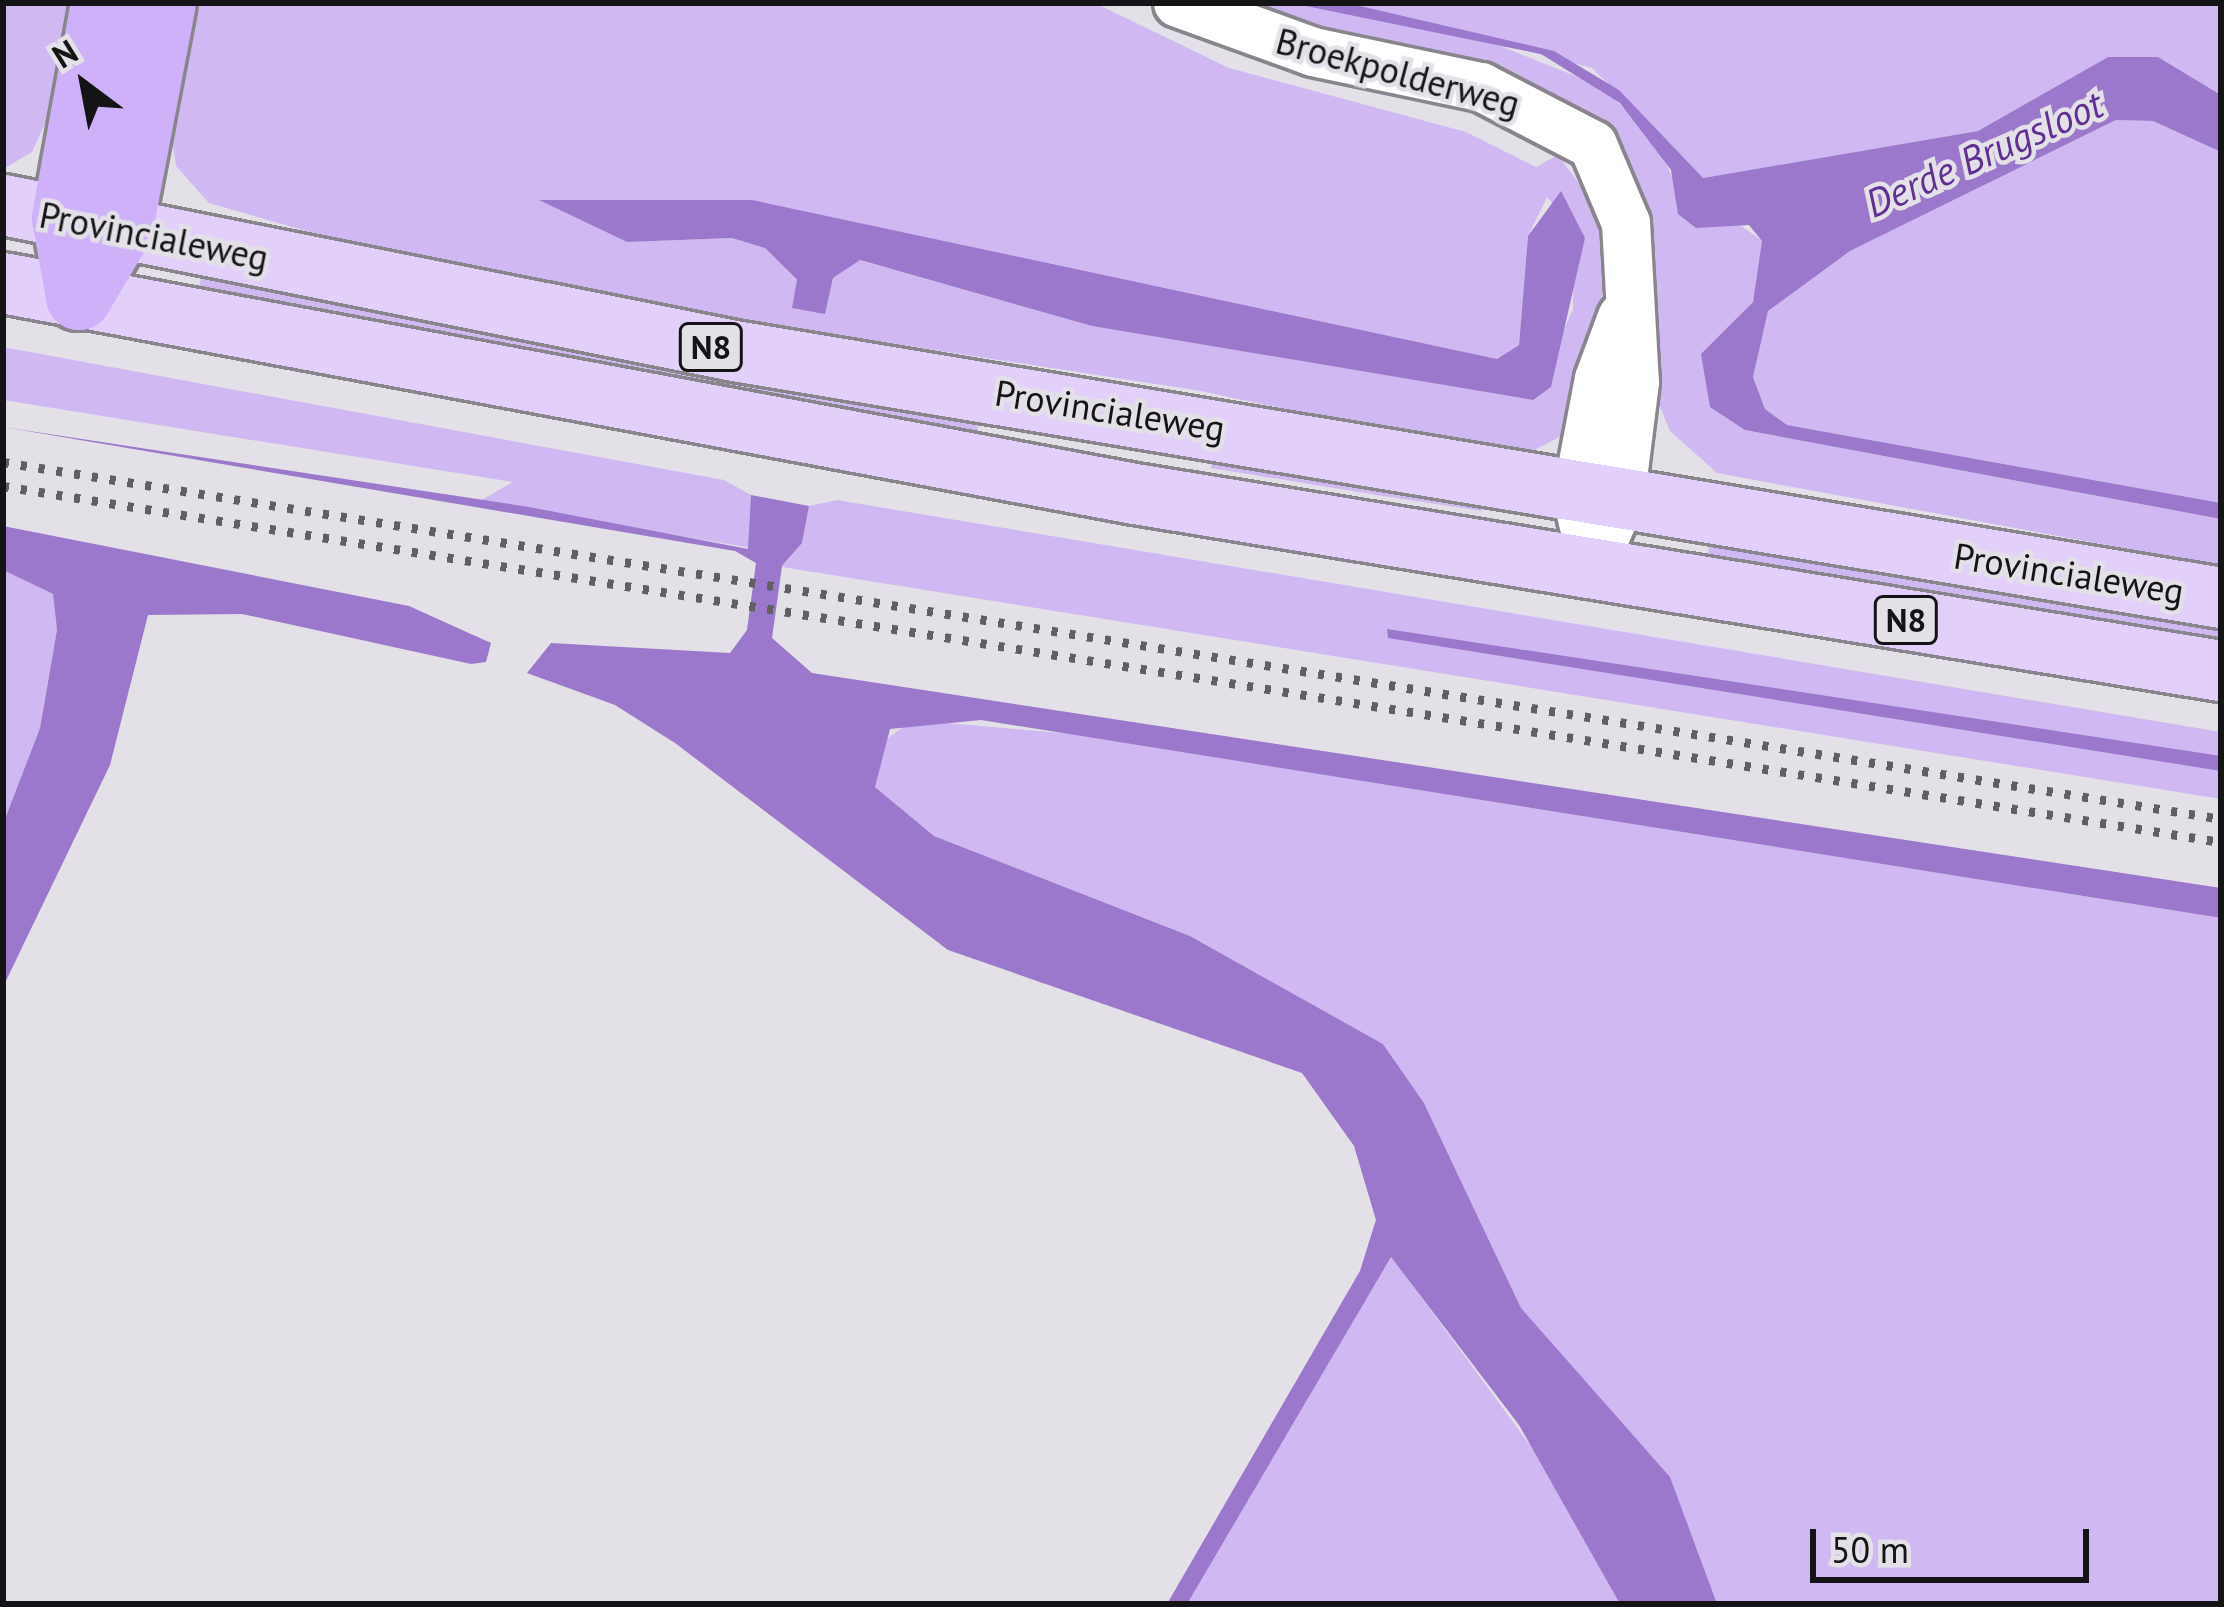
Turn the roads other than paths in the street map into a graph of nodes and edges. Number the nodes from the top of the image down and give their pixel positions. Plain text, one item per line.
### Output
1 (104, 3) edge
2 (163, 3) edge
3 (1178, 3) edge
4 (62, 217) edge
5 (3, 283) edge
6 (79, 297) junction
7 (1599, 498) junction
8 (1592, 569) junction
9 (2221, 598) edge
10 (2221, 671) edge

1 - 4 highway
2 - 4 highway
3 - 7 street, Broekpolderweg
4 - 6 highway
4 - 7 main road, Provincialeweg / N8
5 - 6 main road, Provincialeweg / N8
6 - 8 main road, Provincialeweg / N8
7 - 8 street, Broekpolderweg
7 - 9 main road, Provincialeweg / N8
8 - 10 main road, Provincialeweg / N8

